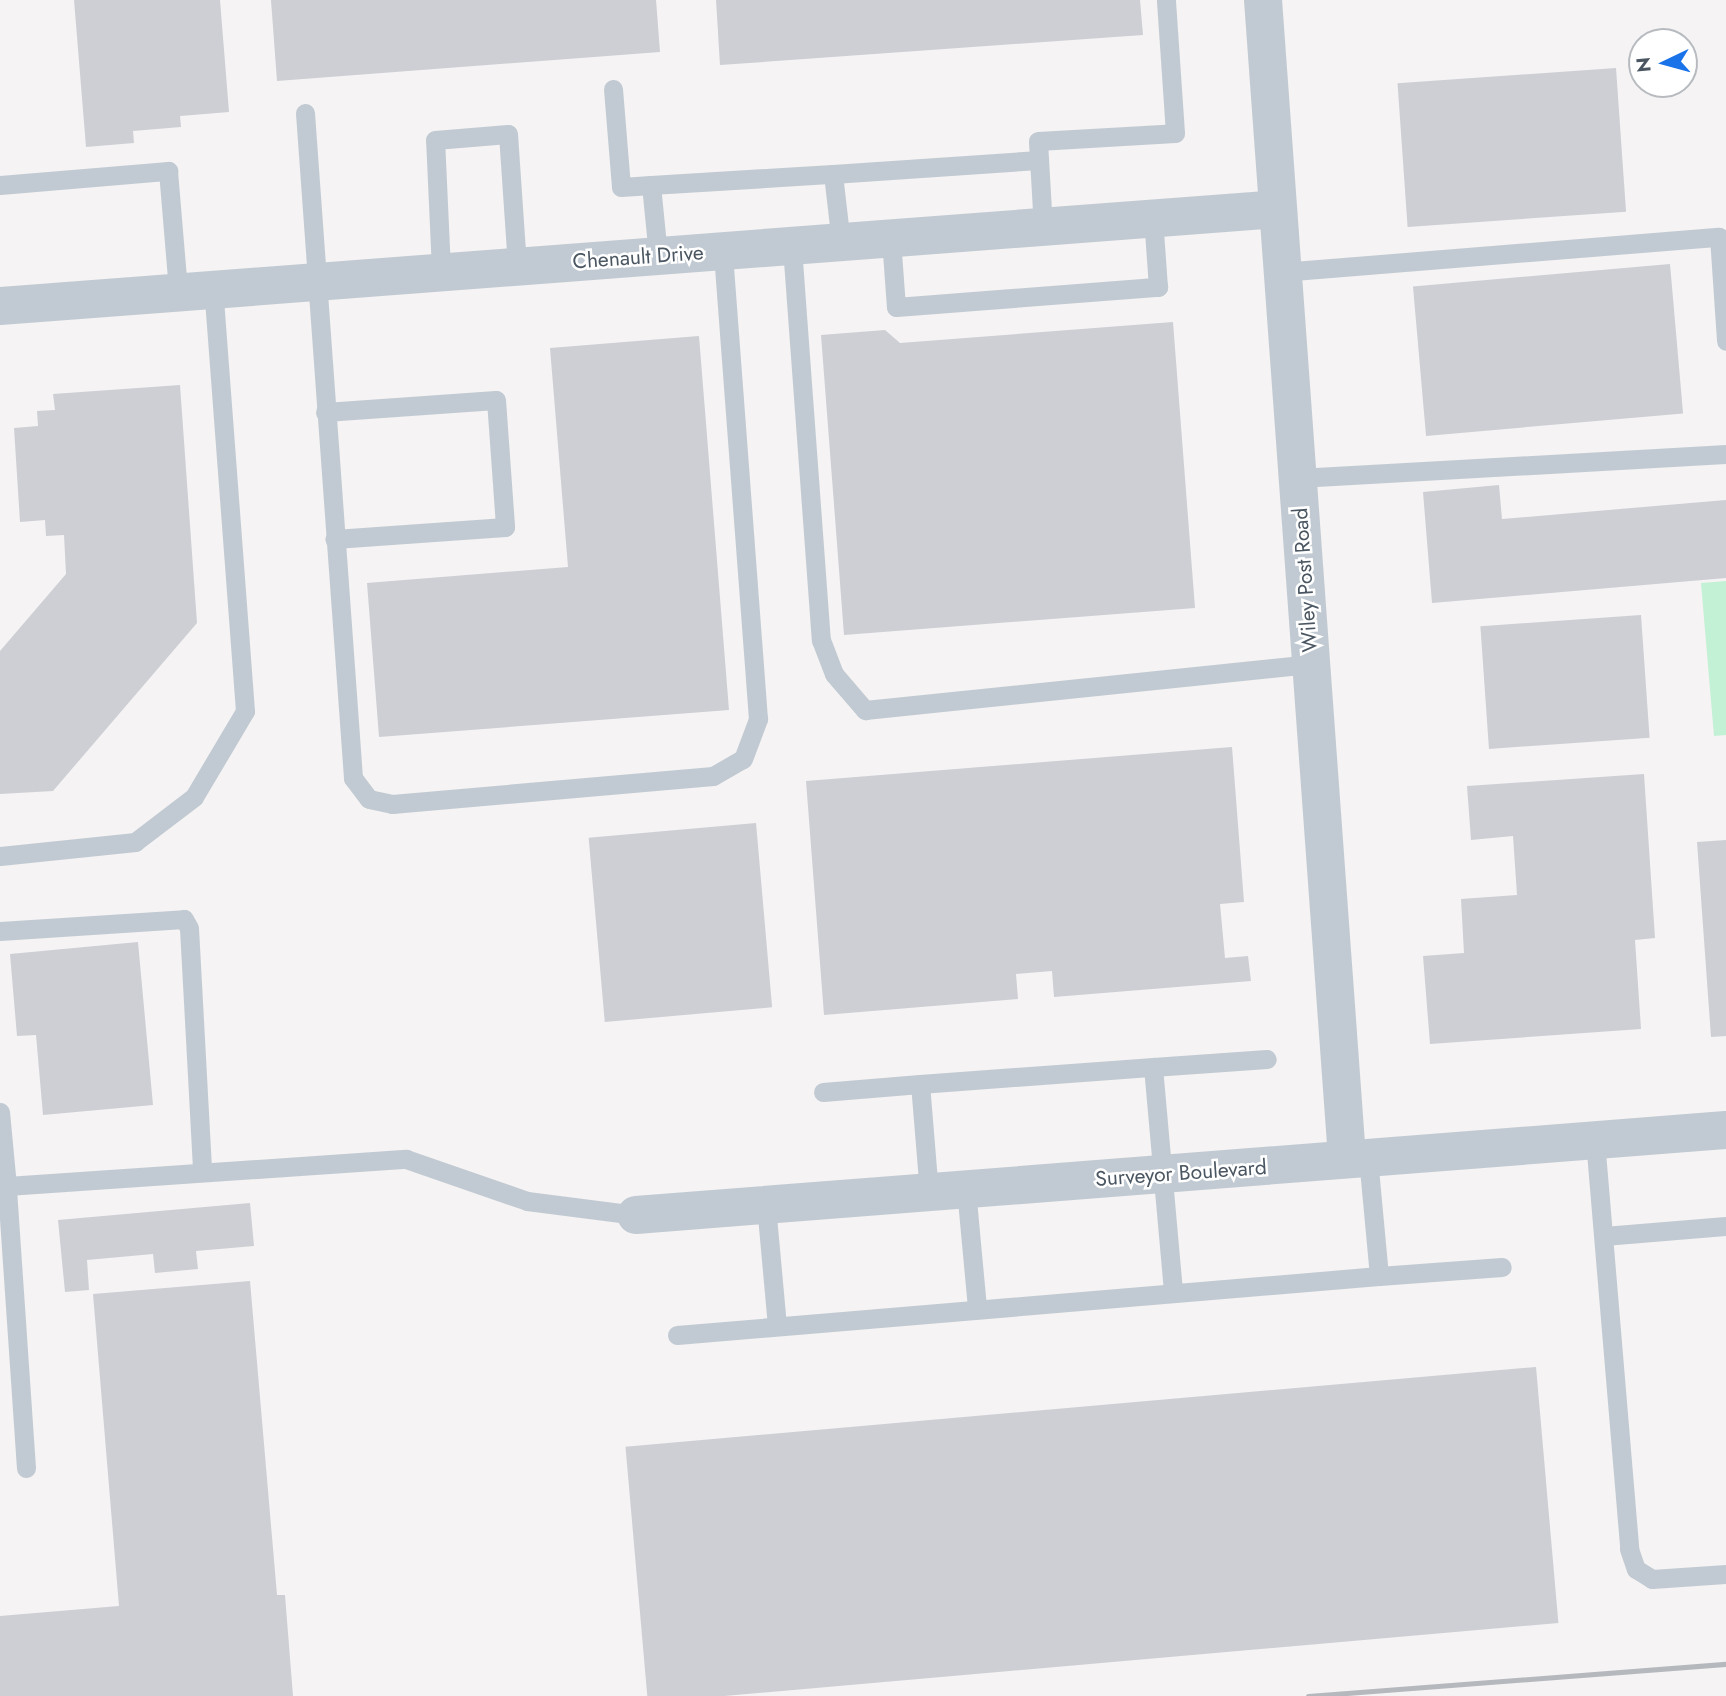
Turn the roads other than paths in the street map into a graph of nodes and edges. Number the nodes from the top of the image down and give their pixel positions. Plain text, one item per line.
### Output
1 (1166, 0) edge
2 (1263, 0) edge
3 (613, 89) dead end
4 (304, 113) dead end
5 (1039, 160) junction
6 (833, 174) junction
7 (652, 185) junction
8 (0, 186) edge
9 (1277, 209) junction
10 (1153, 218) junction
11 (1043, 228) junction
12 (891, 239) junction
13 (841, 243) junction
14 (792, 247) junction
15 (723, 251) junction
16 (658, 255) junction
17 (517, 265) junction
18 (441, 271) junction
19 (1281, 272) junction
20 (316, 281) junction
21 (196, 290) junction
22 (0, 306) edge
23 (1726, 341) edge
24 (325, 412) junction
25 (1726, 454) edge
26 (1298, 478) junction
27 (334, 539) junction
28 (1312, 664) junction
29 (0, 856) edge
30 (0, 931) edge
31 (1267, 1059) dead end
32 (1153, 1067) junction
33 (920, 1084) junction
34 (823, 1092) dead end
35 (0, 1112) edge
36 (1726, 1130) edge
37 (1595, 1140) junction
38 (1358, 1158) junction
39 (202, 1170) junction
40 (1162, 1174) junction
41 (6, 1186) junction
42 (966, 1189) junction
43 (929, 1193) junction
44 (766, 1205) junction
45 (636, 1215) joint
46 (1726, 1226) edge
47 (1604, 1236) junction
48 (1502, 1267) dead end
49 (1379, 1276) junction
50 (1173, 1293) junction
51 (977, 1308) junction
52 (777, 1325) junction
53 (677, 1335) dead end
54 (26, 1468) dead end
55 (1726, 1574) edge

1 - 5 lane
2 - 9 street, Wiley Post Road
3 - 7 lane
4 - 20 lane
5 - 6 lane
5 - 11 lane
6 - 7 lane
6 - 13 lane
7 - 16 lane
8 - 21 lane
9 - 10 street, Chenault Drive
9 - 19 street, Wiley Post Road
10 - 11 street, Chenault Drive
10 - 12 lane
11 - 12 street, Chenault Drive
12 - 13 street, Chenault Drive
13 - 14 street, Chenault Drive
14 - 15 street, Chenault Drive
14 - 28 lane
15 - 16 street, Chenault Drive
15 - 27 lane
16 - 17 street, Chenault Drive
17 - 18 street, Chenault Drive
17 - 18 lane
18 - 20 street, Chenault Drive
19 - 23 lane
19 - 26 street, Wiley Post Road
20 - 21 street, Chenault Drive
20 - 24 lane
21 - 22 street, Chenault Drive
21 - 29 lane
24 - 27 lane
24 - 27 lane
25 - 26 lane
26 - 28 street, Wiley Post Road
28 - 38 street, Wiley Post Road
30 - 39 lane
31 - 32 lane
32 - 33 lane
32 - 40 lane
33 - 34 lane
33 - 43 lane
35 - 41 lane
36 - 37 street, Surveyor Boulevard
37 - 38 street, Surveyor Boulevard
37 - 47 lane
38 - 40 street, Surveyor Boulevard
38 - 49 lane
39 - 41 lane
39 - 45 lane
40 - 42 street, Surveyor Boulevard
40 - 50 lane
41 - 54 lane
42 - 43 street, Surveyor Boulevard
42 - 51 lane
43 - 44 street, Surveyor Boulevard
44 - 45 street, Surveyor Boulevard
44 - 52 lane
46 - 47 lane
47 - 55 lane
48 - 49 lane
49 - 50 lane
50 - 51 lane
51 - 52 lane
52 - 53 lane

